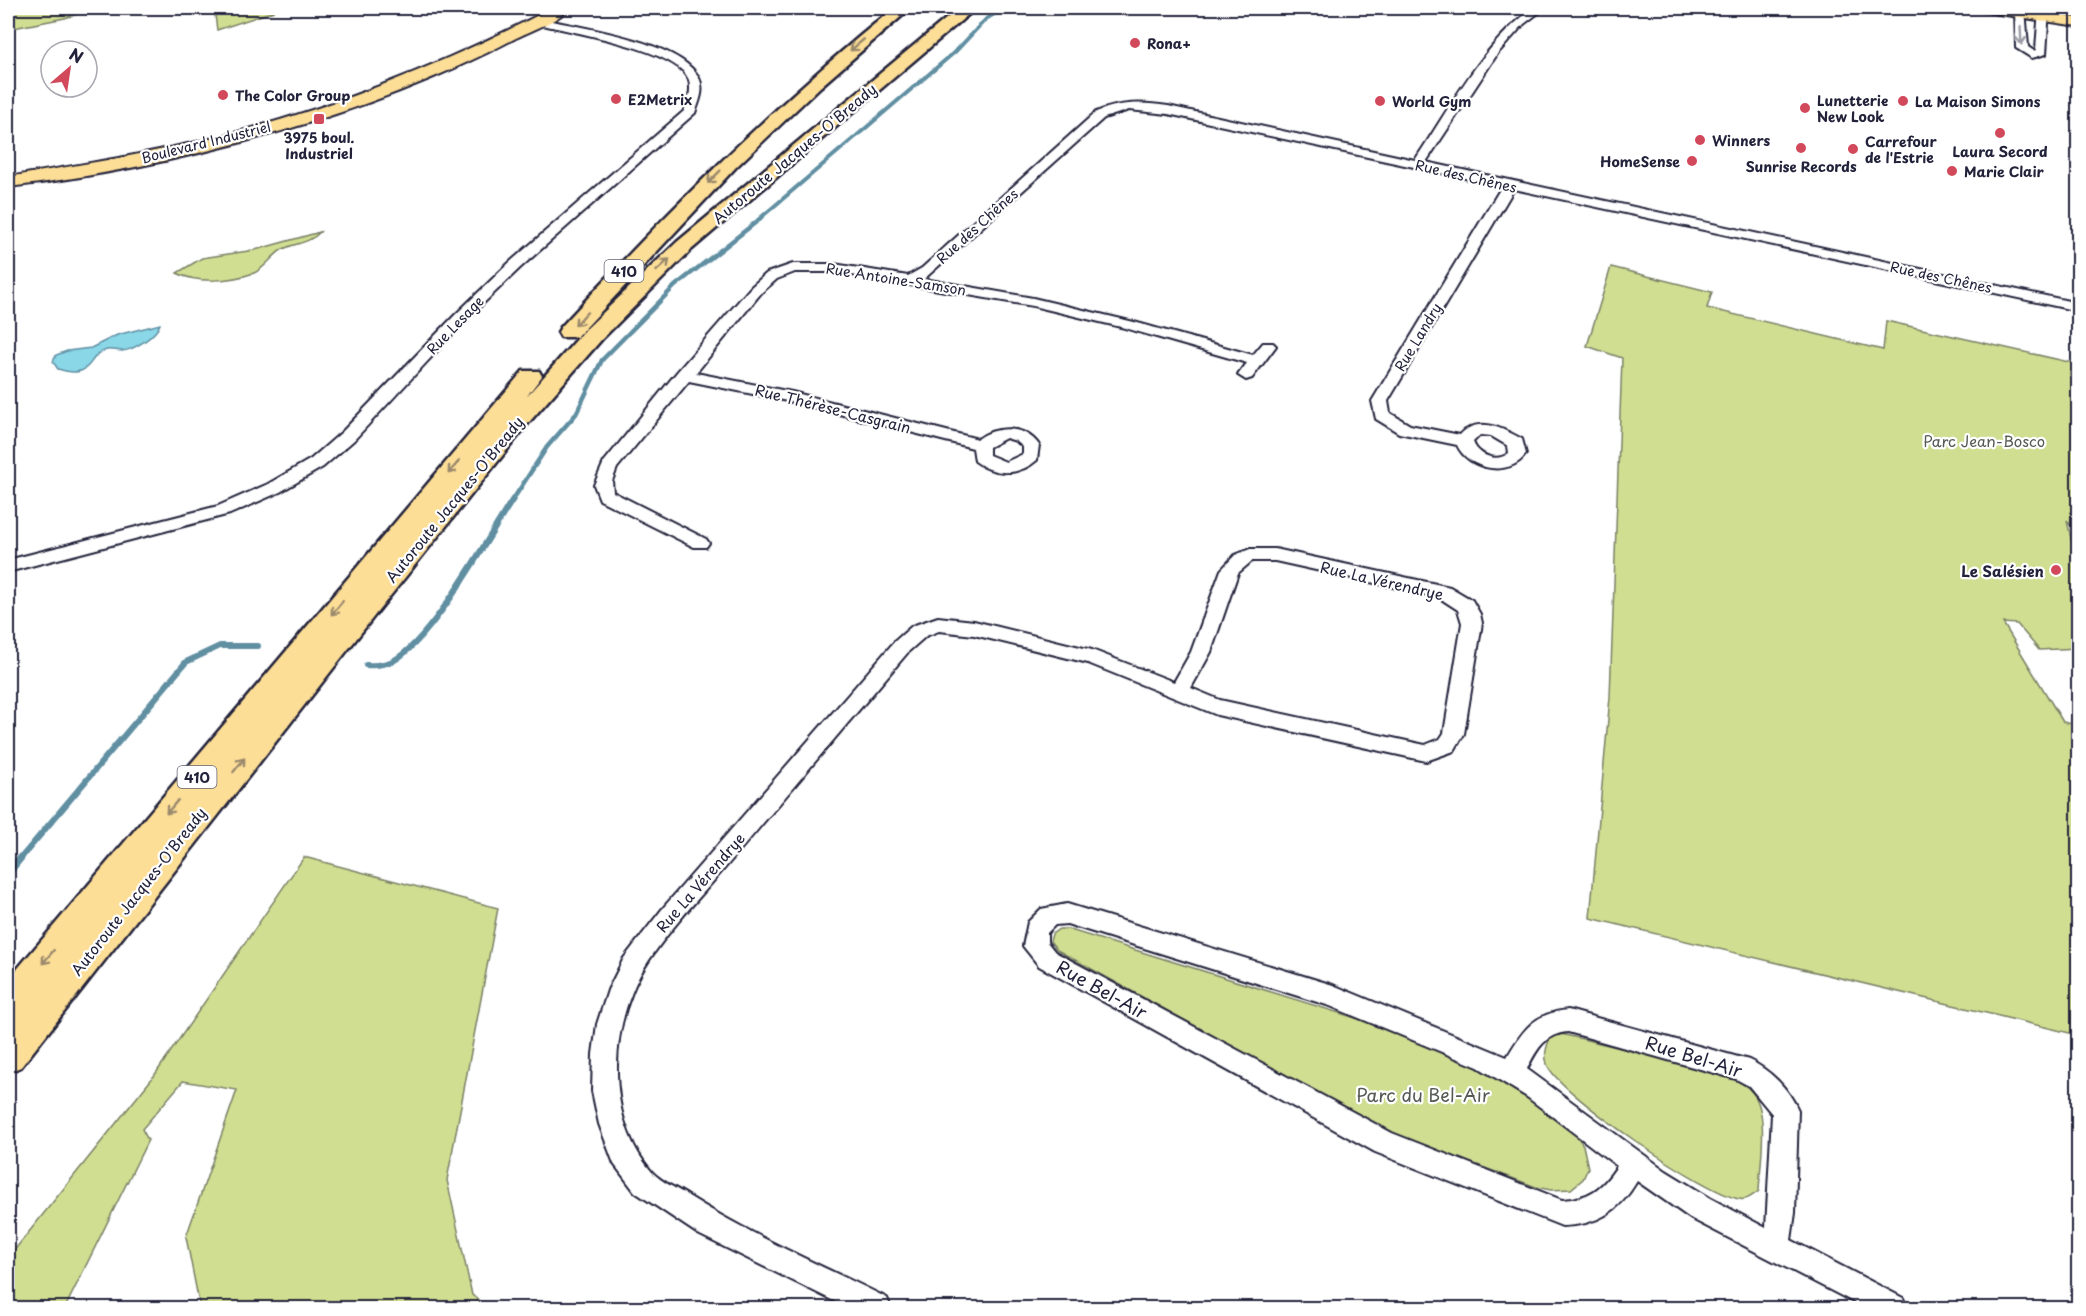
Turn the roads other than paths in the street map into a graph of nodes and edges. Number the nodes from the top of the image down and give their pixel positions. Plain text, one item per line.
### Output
1 (562, 8) edge
2 (903, 8) edge
3 (968, 8) edge
4 (981, 8) edge
5 (1540, 8) edge
6 (1986, 8) edge
7 (2020, 10) edge
8 (2044, 10) edge
9 (1528, 12) edge
10 (2079, 13) edge
11 (538, 21) junction
12 (2079, 22) edge
13 (899, 65) junction
14 (1418, 165) junction
15 (8, 182) edge
16 (1509, 186) junction
17 (910, 280) junction
18 (2079, 307) edge
19 (1268, 346) dead end
20 (1257, 361) junction
21 (683, 375) junction
22 (1246, 375) dead end
23 (1464, 441) dead end
24 (981, 445) dead end
25 (700, 543) dead end
26 (8, 566) edge
27 (1178, 693) junction
28 (59, 991) junction
29 (8, 1006) edge
30 (8, 1055) edge
31 (1512, 1072) junction
32 (8, 1075) edge
33 (1634, 1162) junction
34 (1776, 1249) junction
35 (877, 1308) edge
36 (1893, 1308) edge

1 - 11 main road, Boulevard Industriel
2 -> 29 highway, Autoroute Jacques-O'Bready / 410
3 - 13 highway, Autoroute Jacques-O'Bready / 410
4 - 13 highway
5 - 9 street
6 - 7 main road
7 - 8 main road
7 -> 8 street
8 - 10 main road
8 - 12 main road
9 - 14 street
11 - 15 main road, Boulevard Industriel
11 - 26 street, Rue Lesage
28 -> 13 highway, Autoroute Jacques-O'Bready / 410
14 - 16 street, Rue des Chênes
14 - 17 street, Rue des Chênes
16 - 18 street, Rue des Chênes
16 - 23 street, Rue Landry
17 - 20 street, Rue Antoine-Samson
17 - 21 street, Rue Antoine-Samson
19 - 20 street
20 - 22 street
21 - 24 street, Rue Thérèse-Casgrain
21 - 25 street, Rue Antoine-Samson
27 - 27 street, Rue La Vérendrye
27 - 35 street, Rue La Vérendrye
28 - 30 highway, Autoroute Jacques-O'Bready / 410
28 - 32 highway
31 - 33 street, Rue Bel-Air
31 - 33 street, Rue Bel-Air
31 - 34 street, Rue Bel-Air
33 - 34 street, Rue Bel-Air
34 - 36 street, Rue Bel-Air

